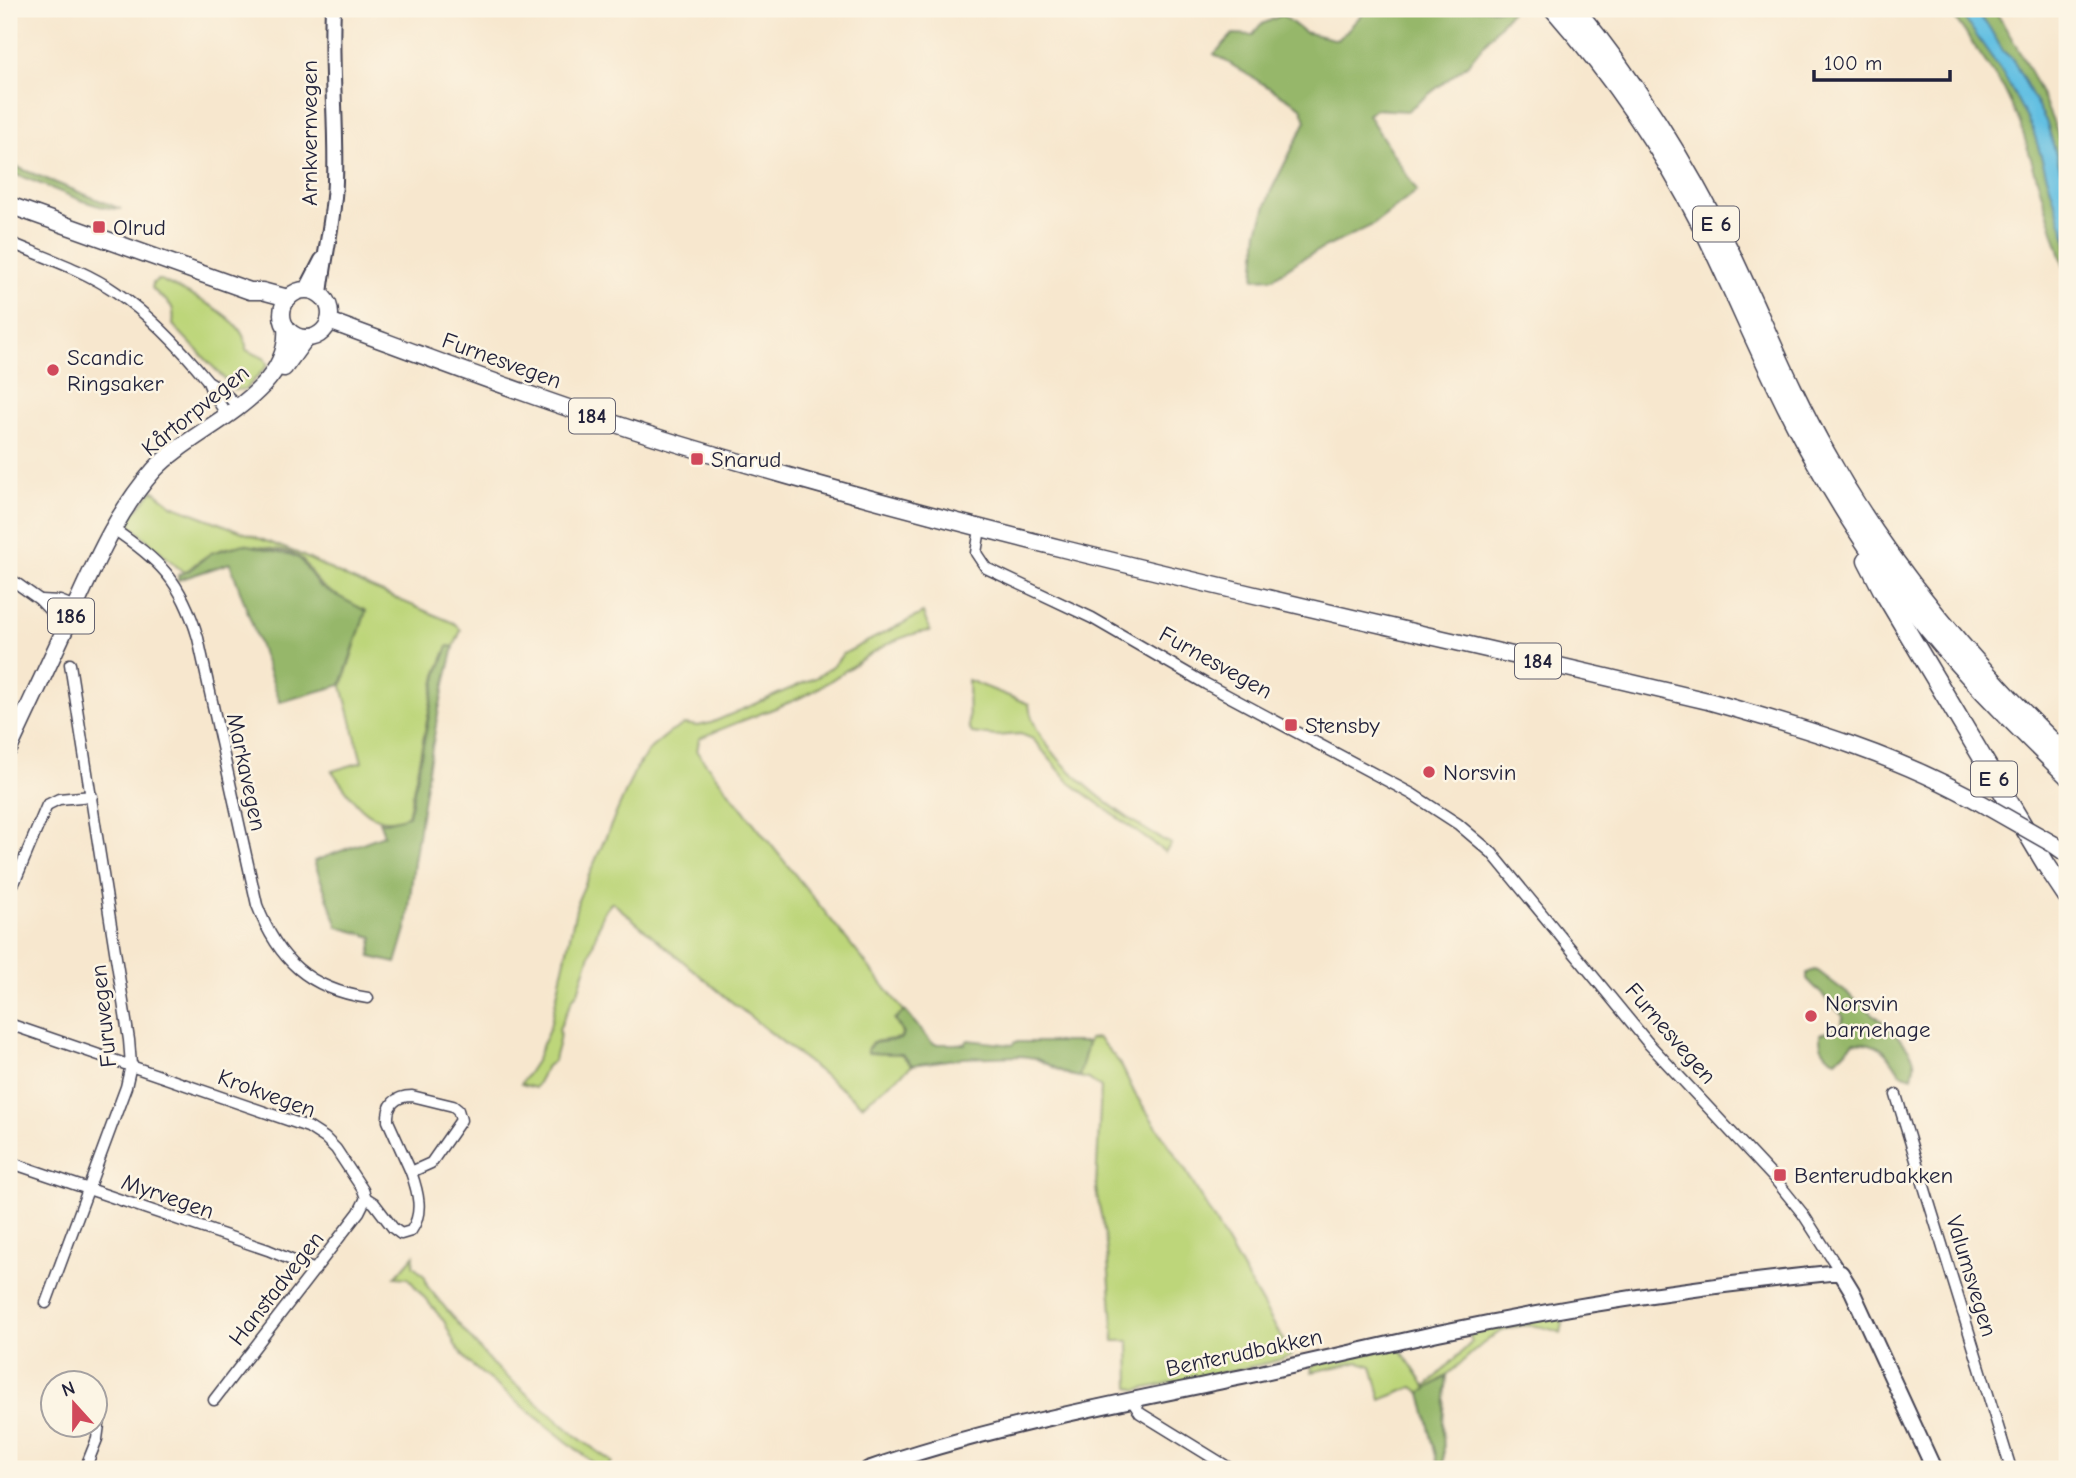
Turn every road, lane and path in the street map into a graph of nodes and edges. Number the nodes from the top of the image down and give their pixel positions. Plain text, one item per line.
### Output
1 (333, 9) edge
2 (1554, 9) edge
3 (1575, 9) edge
4 (9, 205) edge
5 (9, 242) edge
6 (313, 291) junction
7 (285, 304) junction
8 (329, 321) junction
9 (286, 327) junction
10 (306, 338) junction
11 (233, 411) junction
12 (142, 488) junction
13 (1846, 512) junction
14 (112, 527) junction
15 (980, 529) junction
16 (9, 578) edge
17 (40, 600) junction
18 (75, 607) junction
19 (68, 623) junction
20 (70, 664) dead end
21 (9, 749) edge
22 (2067, 757) edge
23 (2067, 775) edge
24 (92, 796) junction
25 (2060, 849) edge
26 (9, 890) edge
27 (2067, 896) edge
28 (368, 998) dead end
29 (9, 1024) edge
30 (131, 1065) junction
31 (1896, 1095) dead end
32 (9, 1162) edge
33 (411, 1172) junction
34 (88, 1189) junction
35 (366, 1198) junction
36 (314, 1269) junction
37 (1841, 1273) junction
38 (46, 1303) dead end
39 (1131, 1399) junction
40 (214, 1400) dead end
41 (97, 1440) edge
42 (85, 1469) edge
43 (868, 1469) edge
44 (1231, 1469) edge
45 (1934, 1469) edge
46 (2011, 1469) edge

1 - 6 main road, Arnkvernvegen
2 - 13 highway, E 6
3 - 22 highway, E 6
4 - 7 main road
5 - 11 street
6 - 7 main road
6 - 8 main road
7 - 9 main road
8 - 10 main road
8 - 15 main road, Furnesvegen / 184
9 - 10 main road
9 - 11 main road, Kårtorpvegen / 186
10 - 12 main road, Kårtorpvegen / 186
11 - 12 main road, Kårtorpvegen / 186
12 - 14 main road, Kårtorpvegen / 186
13 - 23 highway, E 6
13 - 27 highway, E 6
14 - 18 main road, Kårtorpvegen / 186
14 - 28 street, Markavegen
15 - 25 main road, 184, bridge
15 - 37 street, Furnesvegen
16 - 17 street
17 - 18 street
17 - 19 street
18 - 19 main road, Kårtorpvegen / 186
19 - 21 main road, Kårtorpvegen / 186
20 - 24 street, Furuvegen
24 - 26 street
24 - 30 street, Furuvegen
29 - 30 street, Krokvegen
30 - 34 street, Furuvegen
30 - 35 street, Krokvegen
31 - 46 street, Valumsvegen
32 - 34 street, Myrvegen
33 - 33 street, Krokvegen
33 - 35 street, Krokvegen
34 - 36 street, Myrvegen
34 - 38 street, Furuvegen
35 - 36 street, Hanstadvegen
36 - 40 street, Hanstadvegen
37 - 39 main road, Benterudbakken
37 - 45 main road, Furnesvegen
39 - 43 main road, Benterudbakken
39 - 44 street
41 - 42 street

